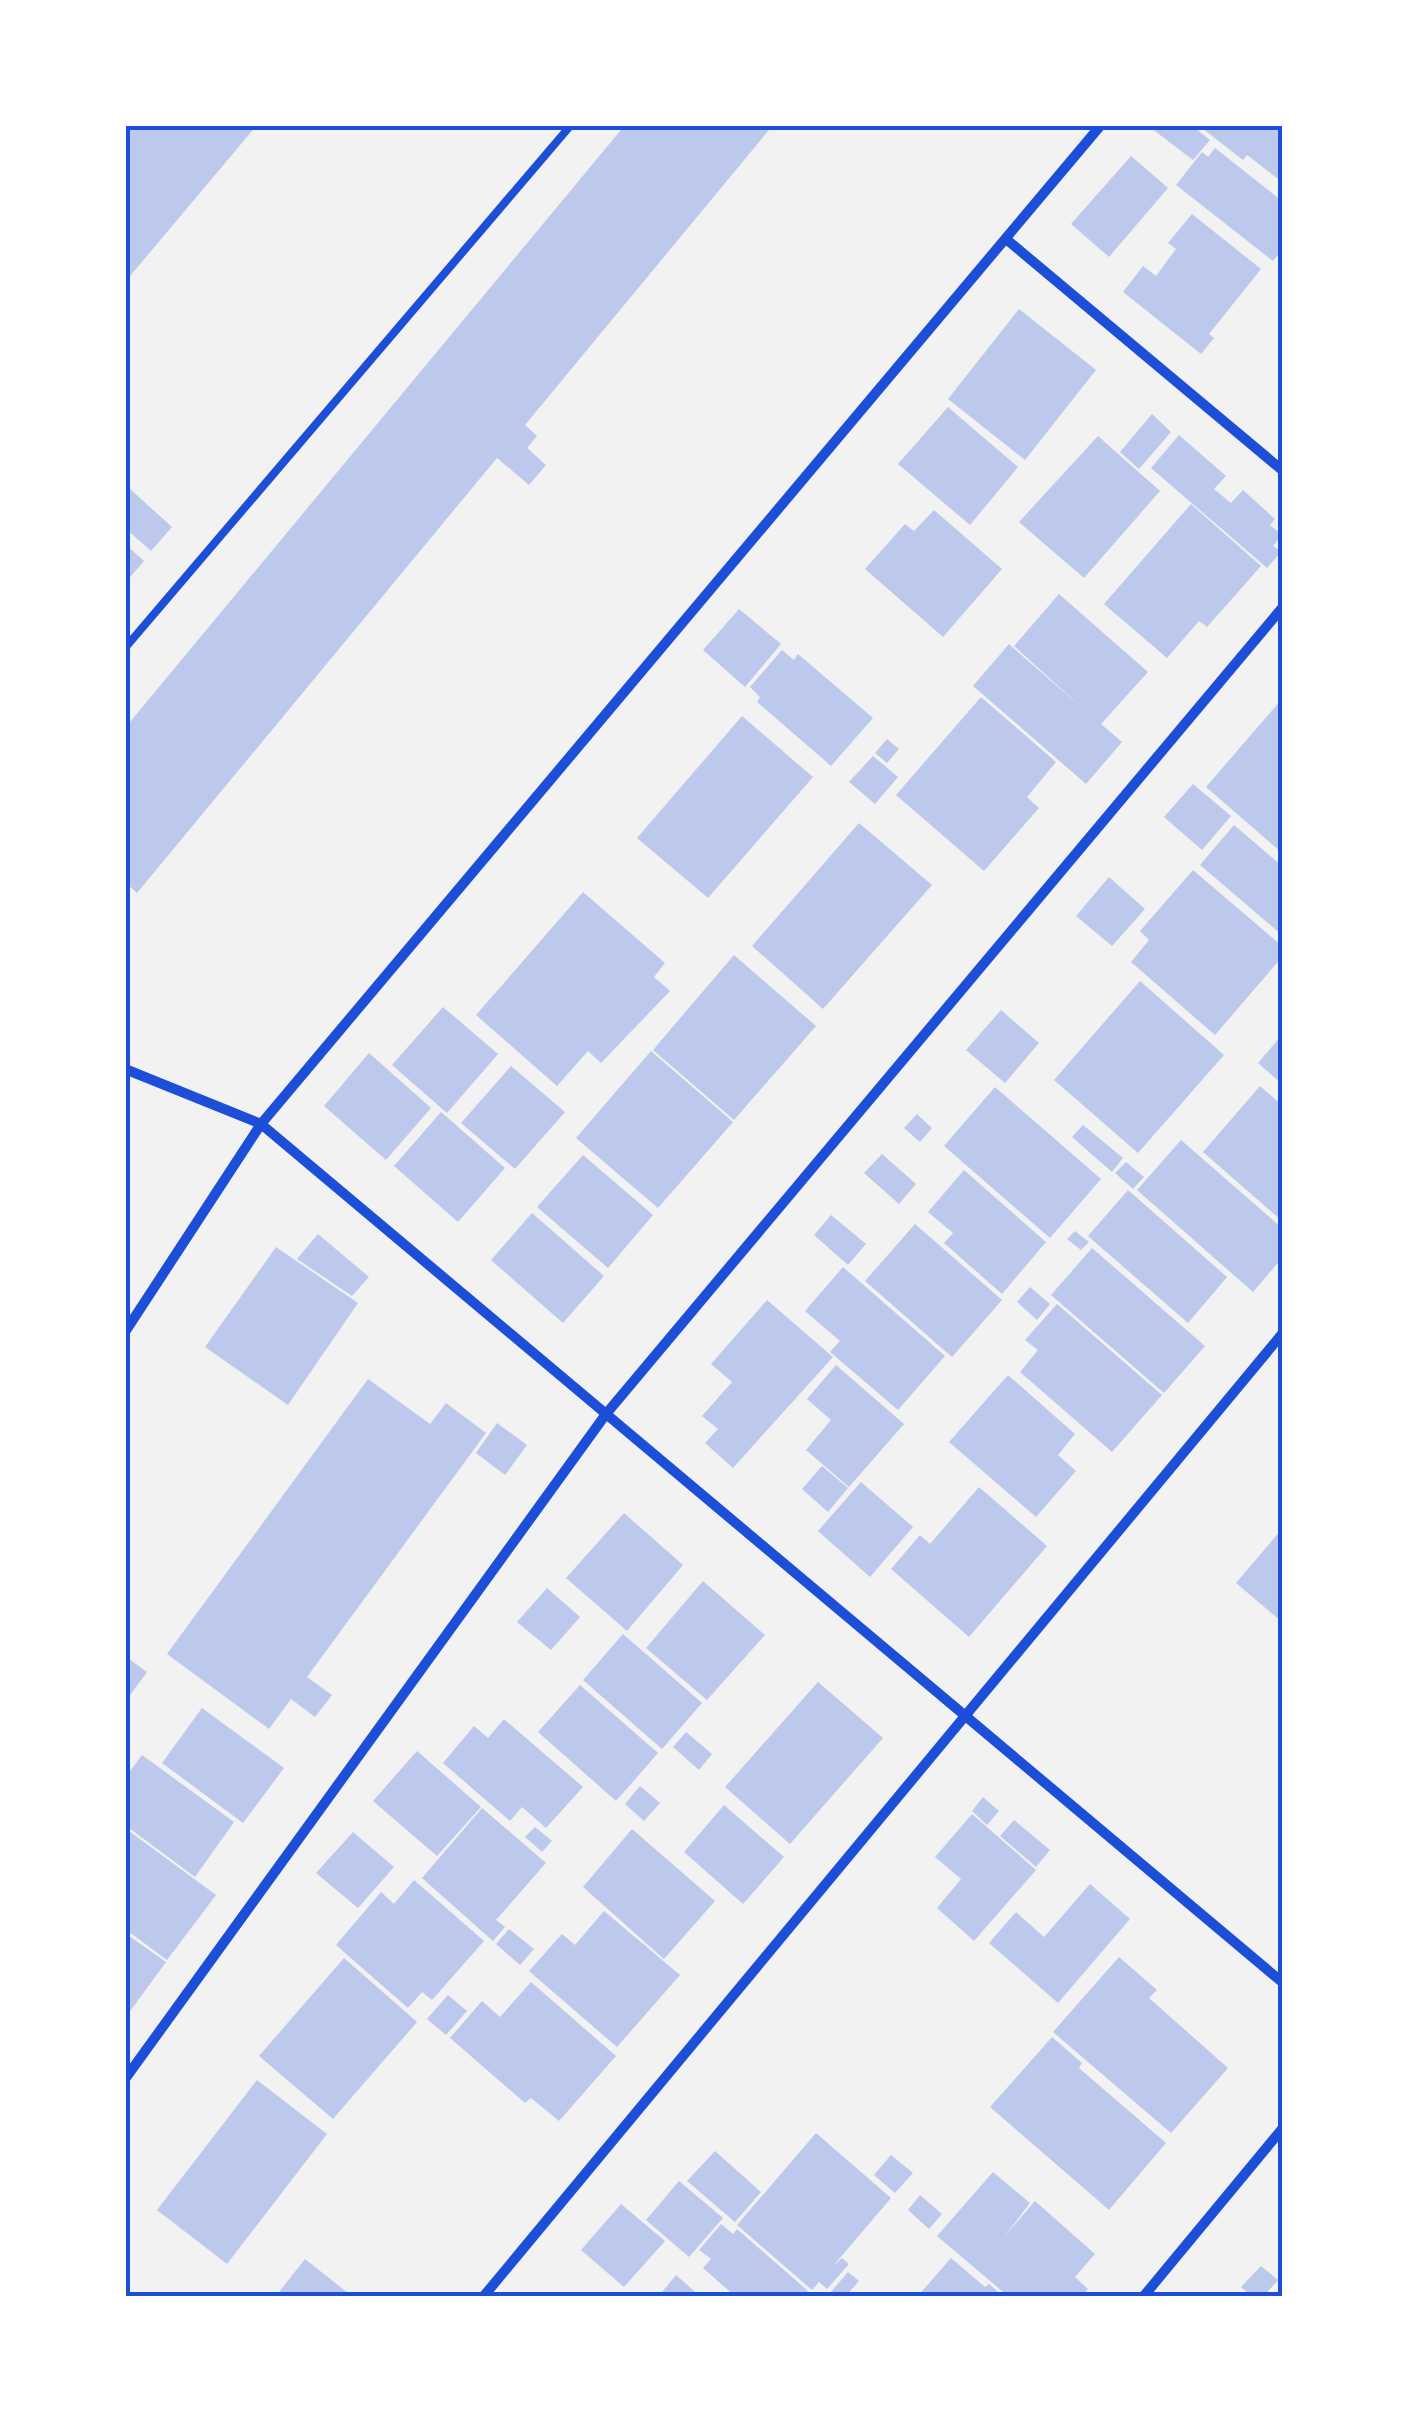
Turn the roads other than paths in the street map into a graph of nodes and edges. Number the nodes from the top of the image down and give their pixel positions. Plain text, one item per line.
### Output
1 (571, 125) edge
2 (1101, 125) edge
3 (1006, 239) junction
4 (1282, 470) edge
5 (1282, 608) edge
6 (125, 648) edge
7 (125, 1068) edge
8 (261, 1124) junction
9 (125, 1332) edge
10 (1282, 1334) edge
11 (606, 1414) junction
12 (966, 1716) junction
13 (1282, 1982) edge
14 (125, 2078) edge
15 (1282, 2129) edge
16 (483, 2297) edge
17 (1143, 2297) edge

1 - 6 lane
2 - 3 street
3 - 4 street
3 - 8 street
5 - 11 street
7 - 8 street
8 - 9 street
8 - 11 street
10 - 12 street
11 - 12 street
11 - 14 street
12 - 13 street
12 - 16 street
15 - 17 street

